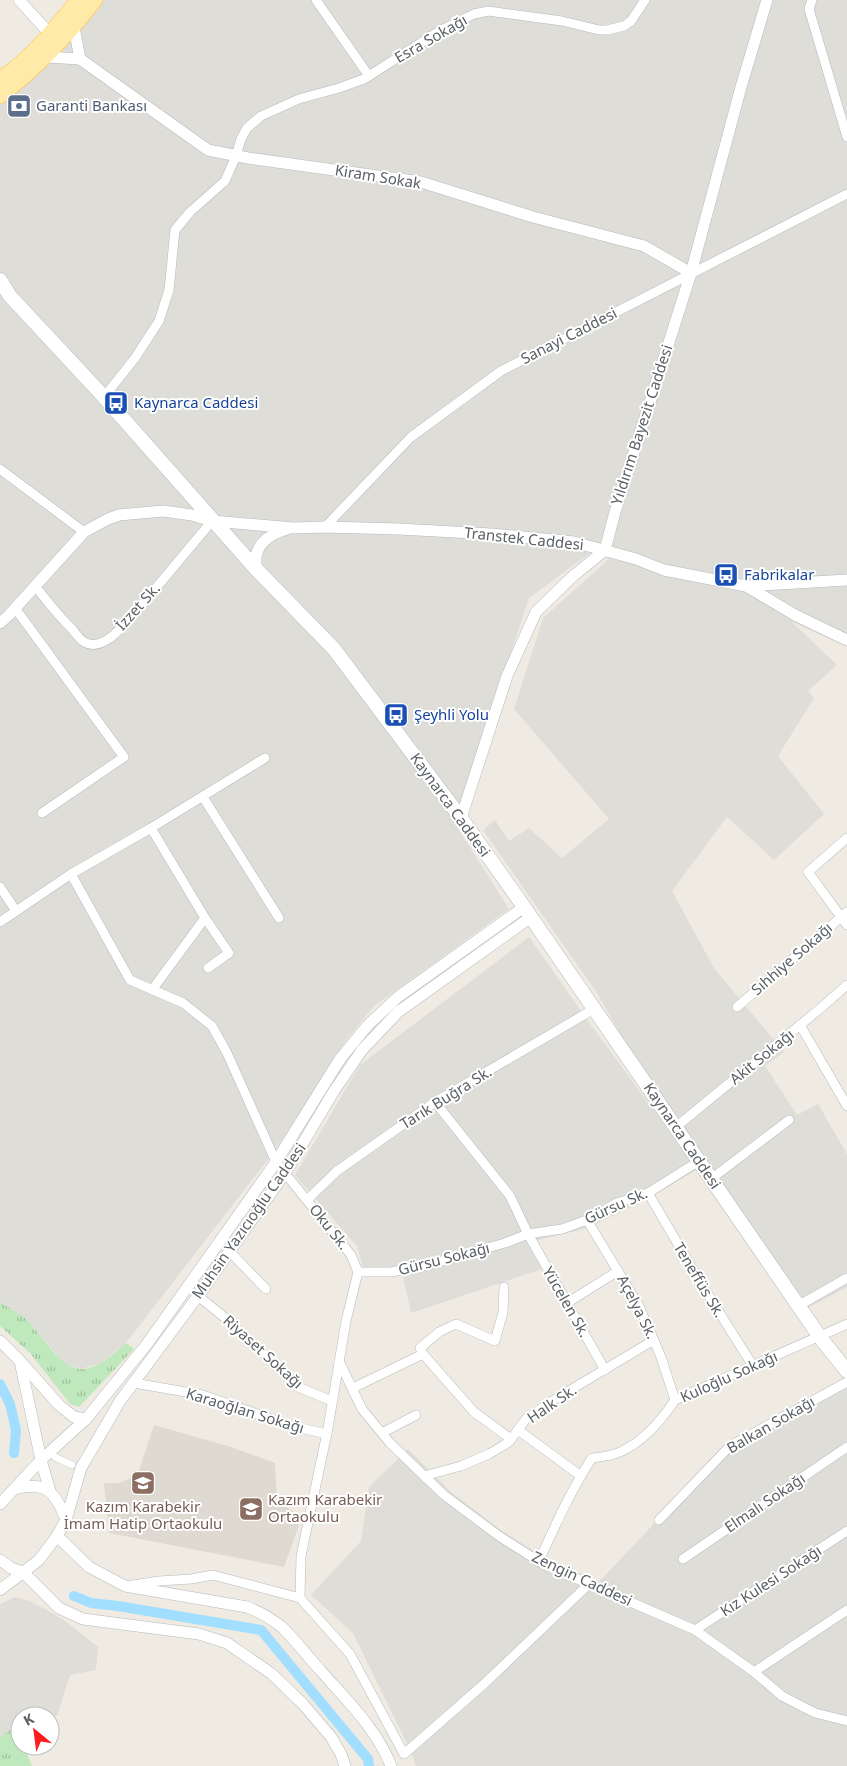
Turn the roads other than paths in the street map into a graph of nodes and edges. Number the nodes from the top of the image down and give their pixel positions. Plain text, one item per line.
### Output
1 (20, 0) edge
2 (78, 0) edge
3 (95, 0) edge
4 (316, 0) edge
5 (645, 0) edge
6 (767, 0) edge
7 (812, 0) edge
8 (74, 27) junction
9 (50, 34) junction
10 (46, 57) junction
11 (80, 59) junction
12 (369, 76) junction
13 (0, 79) edge
14 (0, 96) edge
15 (847, 137) edge
16 (236, 156) junction
17 (847, 194) edge
18 (691, 273) junction
19 (0, 280) edge
20 (104, 397) junction
21 (0, 470) edge
22 (212, 521) junction
23 (325, 526) junction
24 (293, 528) junction
25 (84, 532) junction
26 (605, 550) junction
27 (257, 570) junction
28 (847, 580) edge
29 (35, 586) junction
30 (746, 586) junction
31 (15, 608) junction
32 (0, 623) edge
33 (847, 640) edge
34 (265, 758) dead end
35 (203, 797) junction
36 (42, 812) dead end
37 (461, 818) junction
38 (150, 828) junction
39 (847, 838) edge
40 (71, 874) junction
41 (0, 887) edge
42 (16, 911) junction
43 (527, 912) junction
44 (844, 914) edge
45 (205, 918) junction
46 (279, 918) dead end
47 (0, 922) edge
48 (847, 925) edge
49 (208, 968) dead end
50 (847, 985) edge
51 (152, 990) junction
52 (737, 1006) dead end
53 (594, 1009) junction
54 (800, 1025) junction
55 (435, 1102) junction
56 (847, 1106) edge
57 (788, 1120) dead end
58 (676, 1127) junction
59 (699, 1161) junction
60 (276, 1162) junction
61 (285, 1173) junction
62 (711, 1179) junction
63 (648, 1192) junction
64 (307, 1200) junction
65 (586, 1220) junction
66 (528, 1234) junction
67 (229, 1252) junction
68 (358, 1272) junction
69 (618, 1272) junction
70 (847, 1278) edge
71 (504, 1287) dead end
72 (266, 1289) dead end
73 (198, 1296) junction
74 (567, 1304) junction
75 (798, 1306) junction
76 (847, 1324) edge
77 (819, 1336) junction
78 (654, 1340) junction
79 (0, 1341) edge
80 (422, 1354) junction
81 (20, 1361) junction
82 (339, 1361) junction
83 (753, 1366) junction
84 (605, 1370) junction
85 (847, 1371) edge
86 (847, 1382) edge
87 (134, 1383) junction
88 (352, 1388) junction
89 (675, 1400) junction
90 (332, 1401) junction
91 (416, 1415) dead end
92 (86, 1420) junction
93 (518, 1430) junction
94 (382, 1433) junction
95 (327, 1434) junction
96 (511, 1439) junction
97 (847, 1447) edge
98 (55, 1457) dead end
99 (41, 1460) junction
100 (72, 1465) dead end
101 (424, 1476) junction
102 (581, 1476) junction
103 (14, 1489) junction
104 (50, 1491) junction
105 (0, 1504) edge
106 (66, 1520) junction
107 (659, 1520) dead end
108 (847, 1531) edge
109 (57, 1536) junction
110 (683, 1559) dead end
111 (0, 1560) edge
112 (539, 1561) junction
113 (24, 1572) junction
114 (589, 1584) junction
115 (125, 1586) junction
116 (0, 1590) edge
117 (300, 1598) junction
118 (847, 1610) edge
119 (694, 1630) junction
120 (754, 1672) junction
121 (847, 1721) edge
122 (345, 1766) edge
123 (391, 1766) edge

1 - 9 street
2 - 9 main road
3 - 8 main road
4 - 12 street
5 - 12 street, Esra Sokağı
6 - 18 street, Yıldırım Bayezit Caddesi
7 - 15 street
8 - 10 main road
8 - 11 street
9 - 13 main road
10 - 11 street
10 - 14 main road
11 - 16 street, Kiram Sokak
12 - 16 street, Esra Sokağı
16 - 18 street, Kiram Sokak
16 - 20 street, Esra Sokağı
17 - 18 street, Sanayi Caddesi
18 - 23 street, Sanayi Caddesi
18 - 26 street, Yıldırım Bayezit Caddesi
19 - 20 main road, Kaynarca Caddesi
20 - 22 main road, Kaynarca Caddesi
21 - 25 street
22 - 24 street, Transtek Caddesi
22 - 25 street, Transtek Caddesi
22 - 27 main road, Kaynarca Caddesi
22 - 29 street, İzzet Sk.
23 - 24 street, Transtek Caddesi
23 - 26 street, Transtek Caddesi
24 - 27 street
25 - 29 street, Transtek Caddesi
26 - 30 street, Transtek Caddesi
26 - 37 street
27 - 37 main road, Kaynarca Caddesi
28 - 30 street
29 - 31 street, Transtek Caddesi
30 - 33 street, Transtek Caddesi
31 - 32 street, Transtek Caddesi
31 - 36 street
34 - 35 street
35 - 38 street
35 - 46 street
37 - 43 main road, Kaynarca Caddesi
38 - 40 street
38 - 45 street
39 - 44 street
40 - 42 street
40 - 51 street, Oku Sk.
41 - 42 street
42 - 47 street
43 - 53 main road, Kaynarca Caddesi
43 - 60 street, Muhsin Yazıcıoğlu Caddesi
43 - 61 street, Muhsin Yazıcıoğlu Caddesi
44 - 48 street
44 - 52 street, Sıhhiye Sokağı
45 - 49 street
45 - 51 street
50 - 54 street, Akit Sokağı
51 - 60 street, Oku Sk.
53 - 55 street, Tarık Buğra Sk.
53 - 58 main road, Kaynarca Caddesi
54 - 56 street
54 - 58 street, Akit Sokağı
55 - 64 street, Tarık Buğra Sk.
55 - 66 street, Yücelen Sk.
57 - 62 street
58 - 59 main road, Kaynarca Caddesi
59 - 62 main road, Kaynarca Caddesi
59 - 63 street, Gürsu Sk.
60 - 61 street, Oku Sk.
60 - 92 street, Muhsin Yazıcıoğlu Caddesi
61 - 64 street, Oku Sk.
61 - 67 street, Muhsin Yazıcıoğlu Caddesi
62 - 75 main road, Kaynarca Caddesi
63 - 65 street, Gürsu Sk.
63 - 83 street, Teneffüs Sk.
64 - 68 street, Oku Sk.
65 - 66 street, Gürsu Sk.
65 - 69 street, Açelya Sk.
66 - 68 street, Gürsu Sokağı
66 - 74 street, Yücelen Sk.
67 - 72 street
67 - 73 street, Muhsin Yazıcıoğlu Caddesi
68 - 82 street
69 - 74 street
69 - 78 street, Açelya Sk.
70 - 75 street
71 - 80 street
73 - 87 street, Muhsin Yazıcıoğlu Caddesi
73 - 90 street, Riyaset Sokağı
74 - 84 street, Yücelen Sk.
75 - 77 main road, Kaynarca Caddesi
76 - 77 street, Kuloğlu Sokağı
77 - 83 street, Kuloğlu Sokağı
77 - 85 main road, Kaynarca Caddesi
78 - 84 street, Halk Sk.
78 - 89 street, Açelya Sk.
79 - 81 street
80 - 88 street
80 - 96 street
81 - 92 street
81 - 99 street
82 - 88 street, Zengin Caddesi
82 - 90 street
83 - 89 street, Kuloğlu Sokağı
84 - 93 street, Halk Sk.
86 - 107 street, Balkan Sokağı
87 - 95 street, Karaoğlan Sokağı
87 - 106 street, Muhsin Yazıcıoğlu Caddesi
88 - 94 street, Zengin Caddesi
89 - 102 street, Kuloğlu Sokağı
90 - 95 street
91 - 94 street
92 - 99 street, Muhsin Yazıcıoğlu Caddesi
93 - 96 street, Halk Sk.
93 - 102 street
94 - 101 street, Zengin Caddesi
95 - 117 street
96 - 101 street, Halk Sk.
97 - 110 street, Elmalı Sokağı
98 - 100 street
99 - 103 street, Muhsin Yazıcıoğlu Caddesi
99 - 104 street
101 - 112 street, Zengin Caddesi
102 - 112 street, Kuloğlu Sokağı
103 - 104 street
103 - 105 street, Muhsin Yazıcıoğlu Caddesi
104 - 106 street
106 - 109 street, Muhsin Yazıcıoğlu Caddesi
108 - 119 street, Kız Kulesi Sokağı
109 - 113 street, Muhsin Yazıcıoğlu Caddesi
109 - 115 street
111 - 113 street
112 - 114 street, Zengin Caddesi
113 - 116 street, Muhsin Yazıcıoğlu Caddesi
113 - 122 street
114 - 117 street
114 - 119 street, Zengin Caddesi
115 - 117 street
115 - 123 street
118 - 120 street
119 - 120 street, Zengin Caddesi
120 - 121 street, Zengin Caddesi

